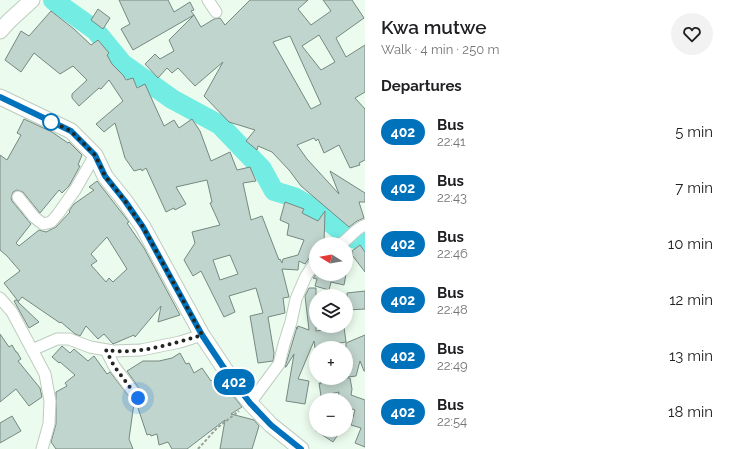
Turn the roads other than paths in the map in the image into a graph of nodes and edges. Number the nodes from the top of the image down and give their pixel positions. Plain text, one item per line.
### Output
1 (208, 0) edge
2 (30, 2) edge
3 (216, 12) dead end
4 (0, 32) edge
5 (0, 97) edge
6 (95, 155) junction
7 (18, 196) dead end
8 (361, 227) edge
9 (349, 237) edge
10 (309, 272) edge
11 (0, 298) edge
12 (202, 335) junction
13 (32, 350) junction
14 (106, 350) junction
15 (138, 398) dead end
16 (250, 403) junction
17 (42, 449) edge
18 (301, 449) edge

1 - 3 street
2 - 4 main road
5 - 6 main road
6 - 7 street
6 - 12 main road
8 - 9 street
10 - 16 street
11 - 13 street
12 - 14 street
12 - 16 main road
13 - 14 street
13 - 17 street
14 - 15 street
16 - 18 main road

